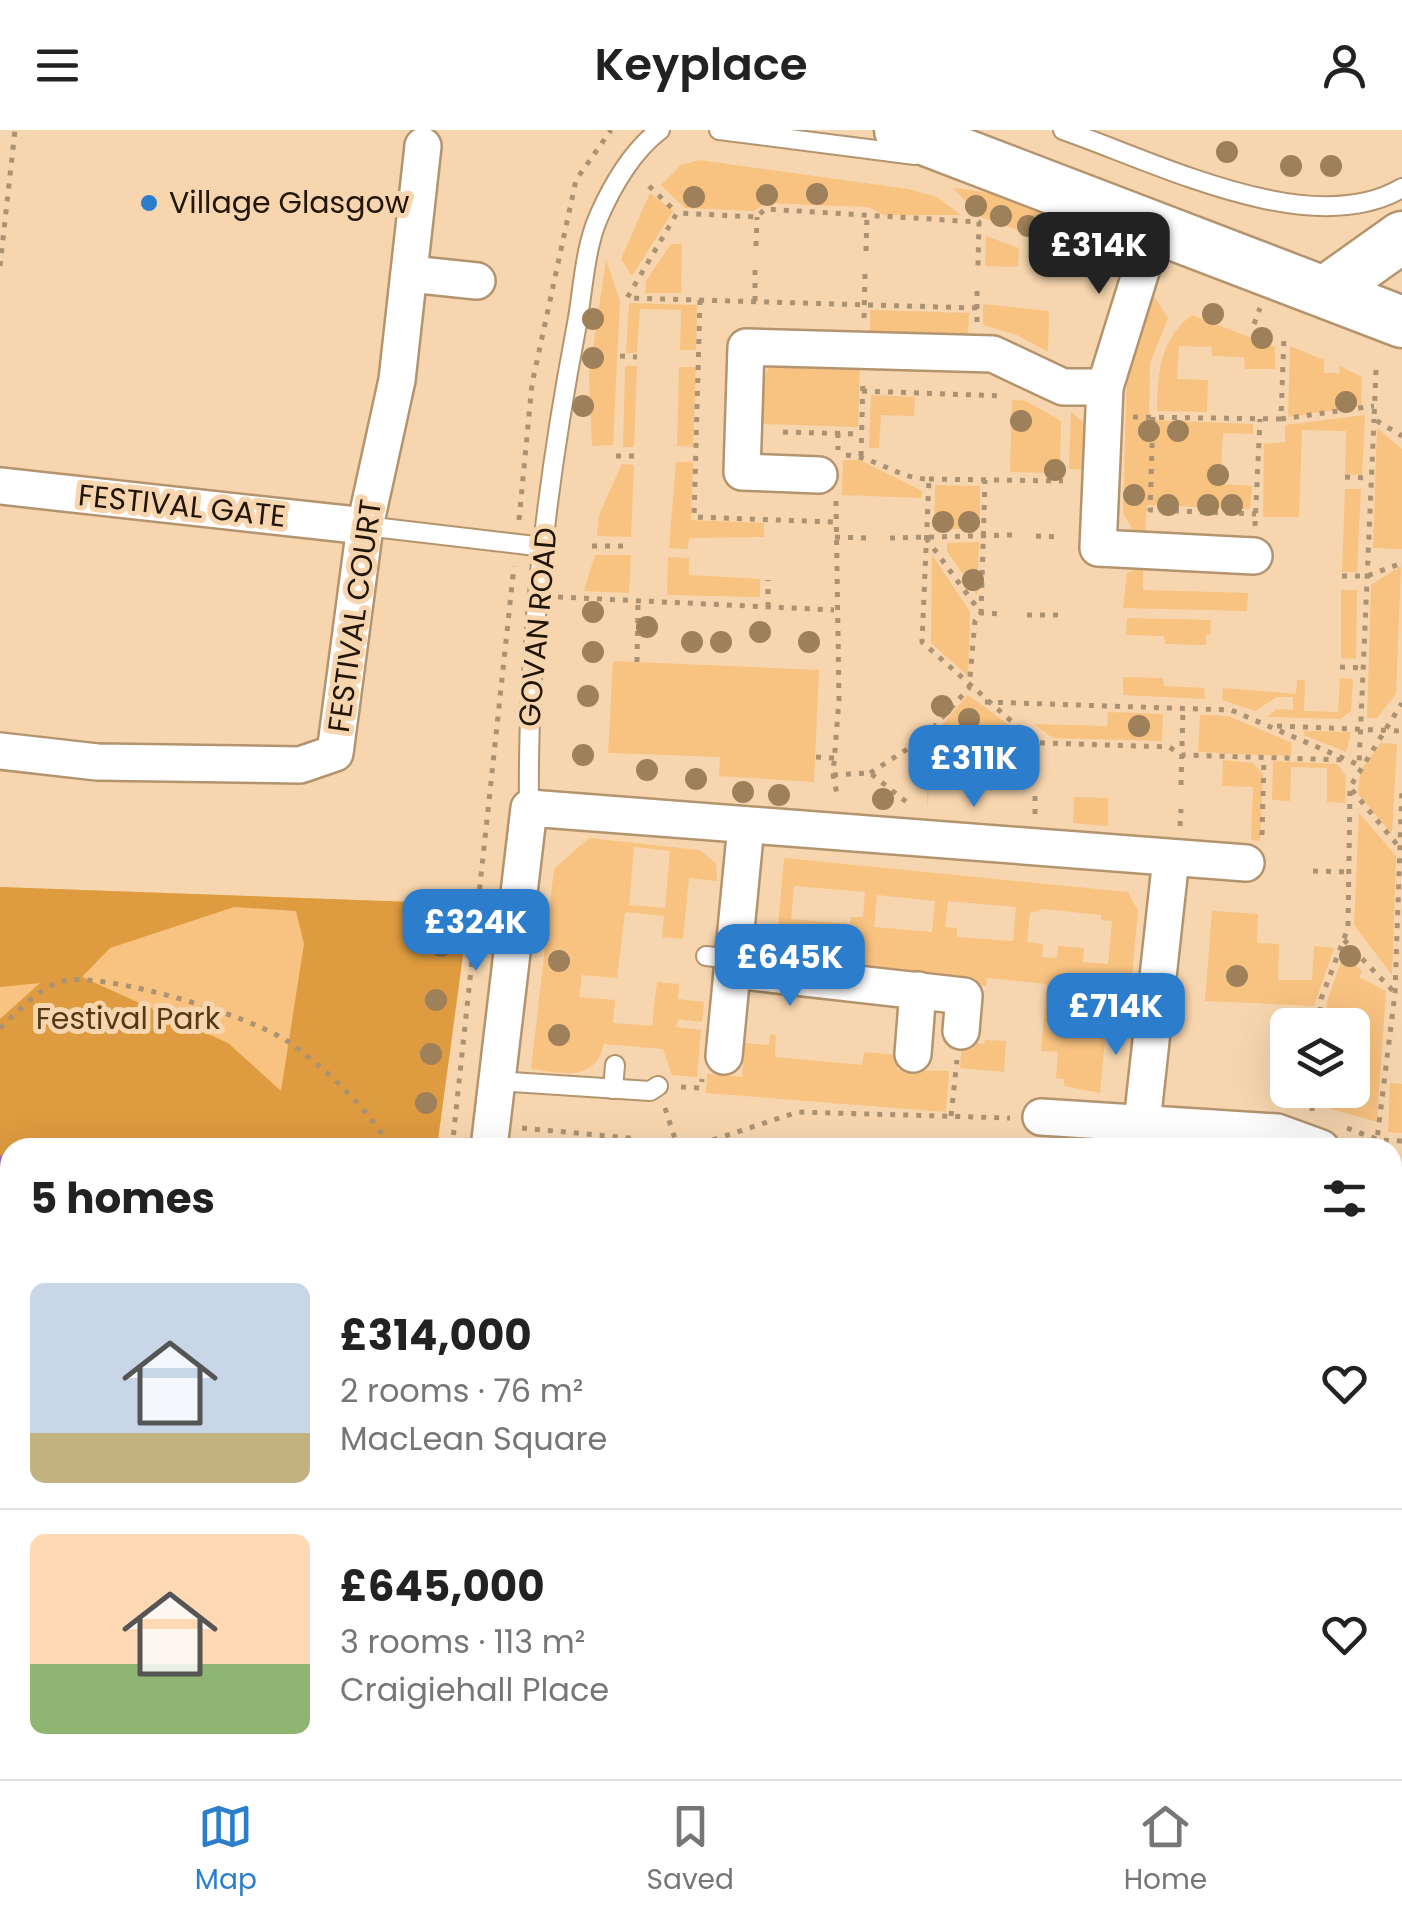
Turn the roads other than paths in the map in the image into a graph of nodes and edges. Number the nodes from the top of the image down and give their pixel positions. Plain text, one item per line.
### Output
1 (660, 130) edge
2 (718, 130) edge
3 (900, 130) edge
4 (1064, 130) edge
5 (423, 146) dead end
6 (981, 160) junction
7 (1402, 188) edge
8 (1154, 226) junction
9 (1402, 237) edge
10 (410, 274) junction
11 (477, 282) dead end
12 (1326, 291) junction
13 (1402, 322) edge
14 (1106, 387) junction
15 (828, 482) road end
16 (0, 486) edge
17 (365, 526) junction
18 (544, 547) junction
19 (1254, 556) road end
20 (0, 751) edge
21 (529, 808) junction
22 (746, 826) junction
23 (1171, 858) junction
24 (1246, 863) road end
25 (724, 962) junction
26 (918, 990) junction
27 (960, 1031) road end
28 (913, 1054) dead end
29 (724, 1056) road end
30 (615, 1064) dead end
31 (495, 1081) junction
32 (658, 1086) road end
33 (613, 1089) junction
34 (1042, 1117) road end
35 (1142, 1123) junction
36 (1332, 1132) edge
37 (490, 1136) edge

1 - 18 lane, GOVAN ROAD
2 - 6 lane
3 - 6 street
4 - 7 lane
5 - 10 street, FESTIVAL COURT
6 - 8 street
8 - 12 street
8 - 14 street
9 - 12 street
10 - 11 street
10 - 17 street, FESTIVAL COURT
12 - 13 street
14 - 15 street
14 - 19 street
16 - 17 street, FESTIVAL GATE
17 - 18 lane
17 - 20 street, FESTIVAL COURT
18 - 21 lane, GOVAN ROAD
21 - 22 street
21 - 31 street, GOVAN ROAD
22 - 23 street
22 - 25 street
23 - 24 street
23 - 35 street
25 - 26 street
25 - 29 street
26 - 27 street
26 - 28 street
30 - 33 lane
31 - 33 lane
31 - 37 street, GOVAN ROAD
32 - 33 lane
34 - 35 street
35 - 36 street

